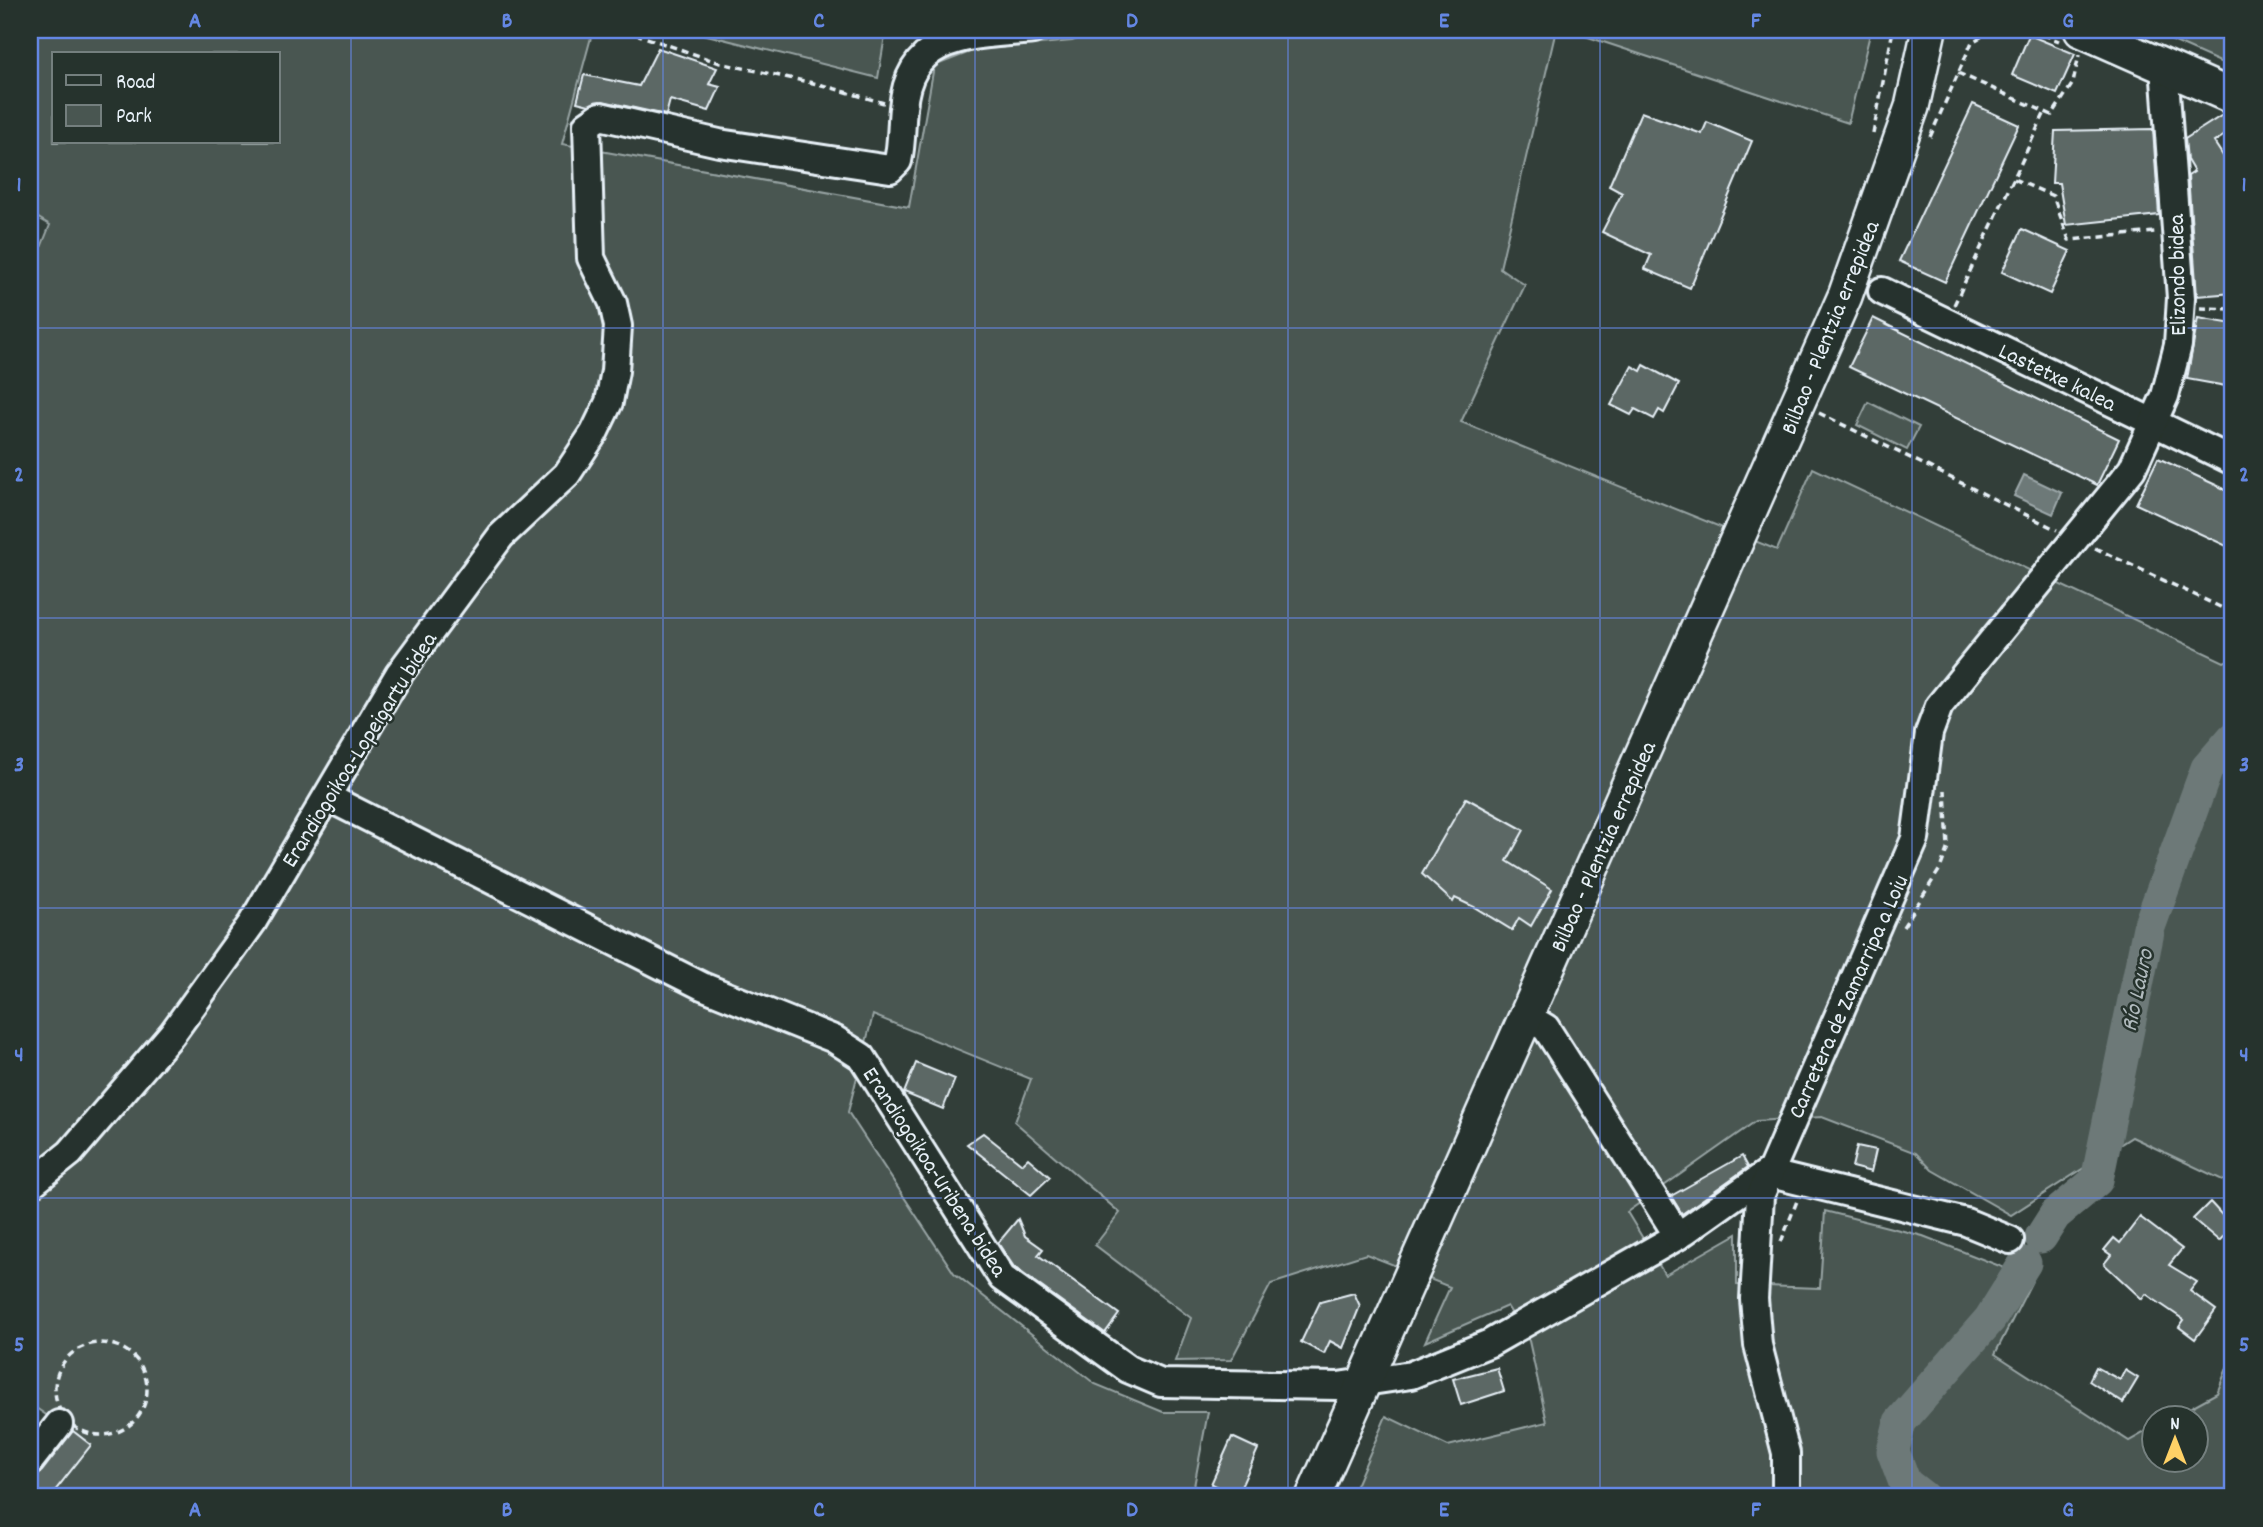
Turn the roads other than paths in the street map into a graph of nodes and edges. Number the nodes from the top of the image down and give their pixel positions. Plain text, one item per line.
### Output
1 (1033, 30) edge
2 (1929, 30) edge
3 (1948, 30) edge
4 (2080, 40) edge
5 (2164, 66) junction
6 (1920, 72) junction
7 (2233, 97) edge
8 (1882, 291) dead end
9 (2153, 422) junction
10 (2233, 461) edge
11 (2077, 539) joint
12 (327, 797) junction
13 (1526, 1016) junction
14 (1767, 1173) junction
15 (30, 1185) edge
16 (1678, 1236) junction
17 (2010, 1240) dead end
18 (1365, 1382) junction
19 (62, 1421) road end
20 (30, 1461) edge
21 (1313, 1497) edge
22 (1786, 1497) edge

1 - 12 street, Erandiogoikoa-Lopeigartu bidea
2 - 6 main road, Bilbao - Plentzia errepidea
3 - 6 main road
4 - 5 main road
5 - 7 main road
5 - 9 street, Elizondo bidea
6 - 13 main road, Bilbao - Plentzia errepidea
8 - 9 street, Lastetxe kalea
9 - 10 street, Lastetxe kalea
9 - 11 street, Elizondo bidea
11 - 14 street, Carretera de Zamarripa a Loiu
12 - 15 street, Erandiogoikoa-Lopeigartu bidea
12 - 18 street, Erandiogoikoa-Uribena bidea
13 - 16 street
13 - 18 main road, Bilbao - Plentzia errepidea
14 - 16 street, Erandiogoikoa-Uribena bidea
14 - 17 street
14 - 22 street, Carretera de Zamarripa a Loiu
16 - 18 street, Erandiogoikoa-Uribena bidea
18 - 21 main road, Bilbao - Plentzia errepidea
19 - 20 street

